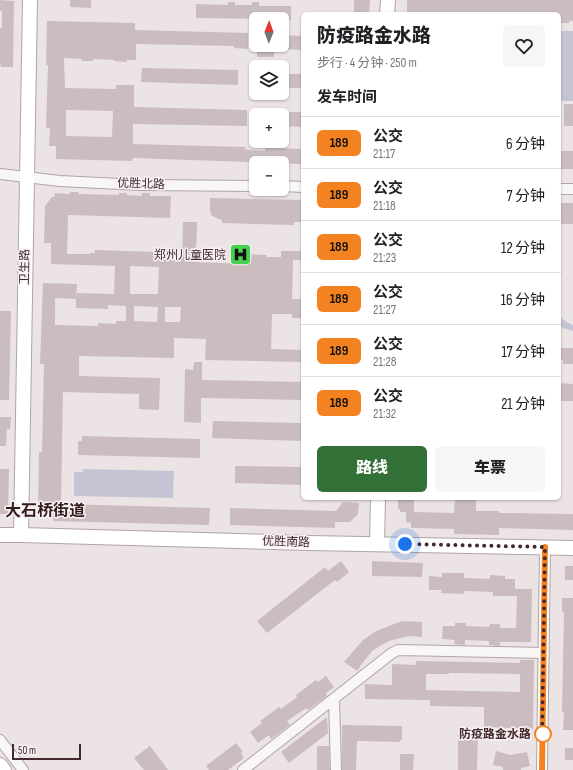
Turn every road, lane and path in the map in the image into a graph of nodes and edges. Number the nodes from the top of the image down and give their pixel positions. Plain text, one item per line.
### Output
1 (30, 0) edge
2 (388, 0) edge
3 (387, 12) edge
4 (0, 174) edge
5 (27, 177) junction
6 (249, 186) edge
7 (289, 186) edge
8 (301, 187) edge
9 (561, 189) edge
10 (573, 189) edge
11 (378, 500) edge
12 (21, 534) junction
13 (0, 535) edge
14 (377, 543) junction
15 (545, 547) junction
16 (573, 548) edge
17 (544, 653) junction
18 (334, 699) junction
19 (0, 740) edge
20 (0, 765) edge
21 (4, 770) edge
22 (23, 770) edge
23 (243, 770) edge
24 (336, 770) edge
25 (542, 770) edge

1 - 5 street, 卫生路
2 - 3 street
4 - 5 street, 优胜北路
5 - 6 street, 优胜北路
5 - 12 street, 卫生路
7 - 8 street
9 - 10 street
11 - 14 street
12 - 13 street, 优胜南路
12 - 14 street, 优胜南路
14 - 15 street, 优胜南路
15 - 16 street, 优胜南路
15 - 17 street
17 - 18 street
17 - 25 street
18 - 23 street
18 - 24 street
19 - 22 street
20 - 21 street

